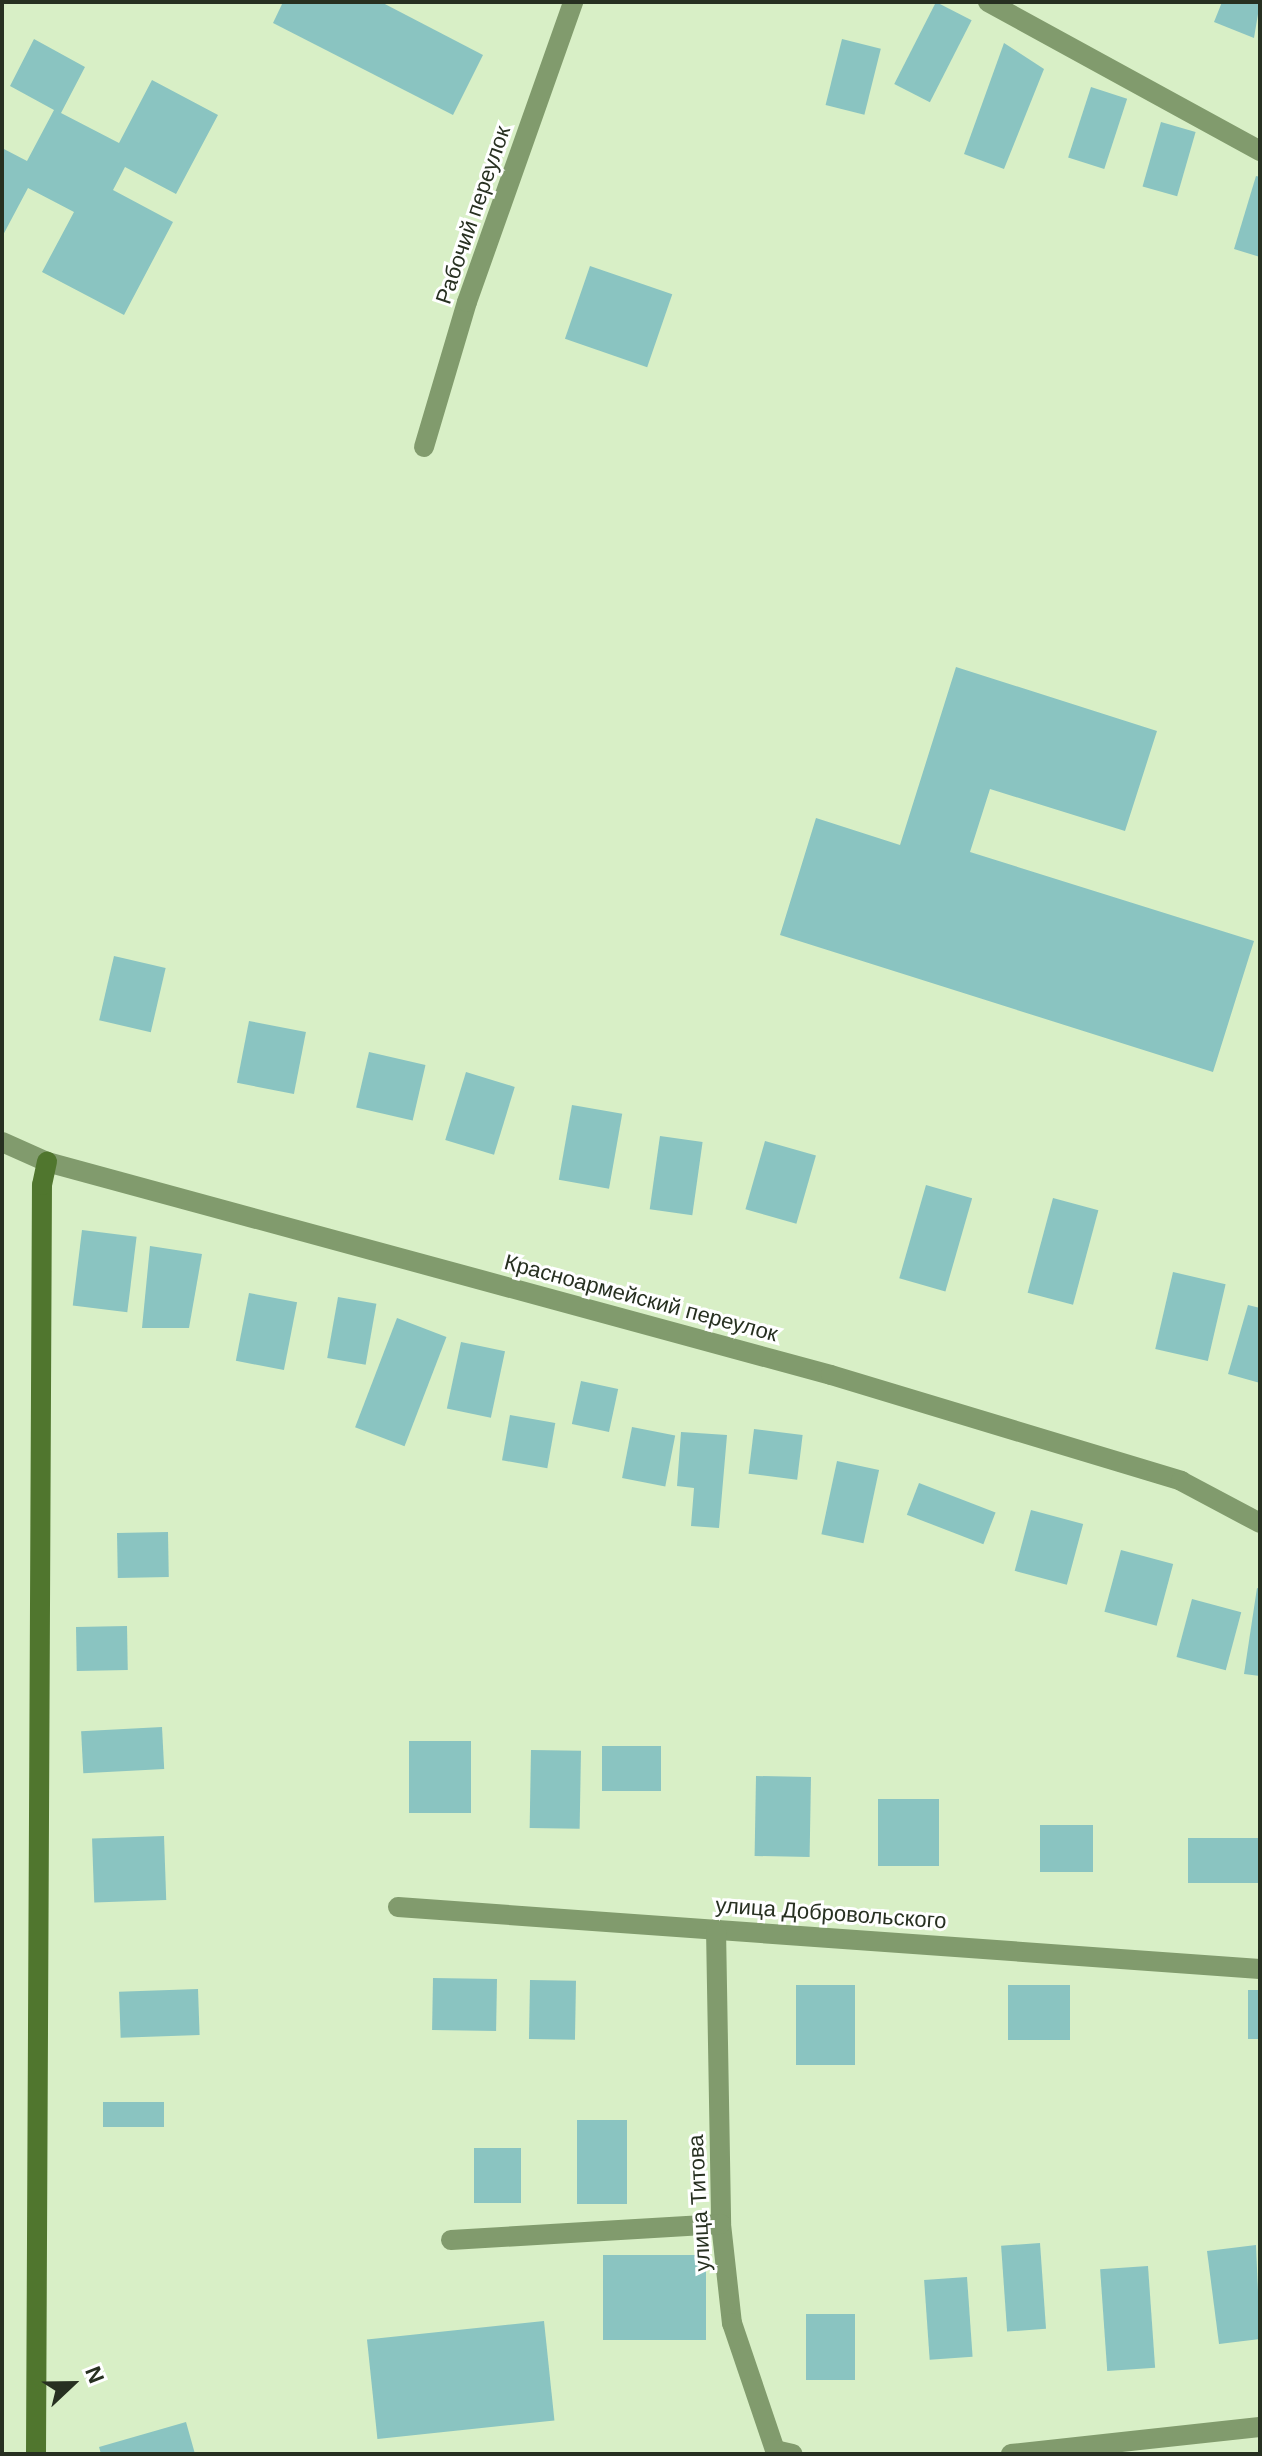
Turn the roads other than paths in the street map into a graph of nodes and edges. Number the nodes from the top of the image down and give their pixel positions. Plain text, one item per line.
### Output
1 (573, 2) edge
2 (988, 2) edge
3 (1260, 151) edge
4 (424, 447) dead end
5 (2, 1142) edge
6 (47, 1162) junction
7 (1260, 1523) edge
8 (398, 1907) dead end
9 (716, 1929) junction
10 (1260, 1969) edge
11 (721, 2224) junction
12 (451, 2240) dead end
13 (1260, 2427) edge
14 (36, 2454) edge
15 (793, 2454) edge
16 (1011, 2454) edge

1 - 4 street, Рабочий переулок
2 - 3 street
5 - 6 street, Красноармейский переулок
6 - 7 street, Красноармейский переулок
6 - 14 street
8 - 9 street, улица Добровольского
9 - 10 street, улица Добровольского
9 - 11 street, улица Титова
11 - 12 street
11 - 15 street, улица Титова
13 - 16 street

